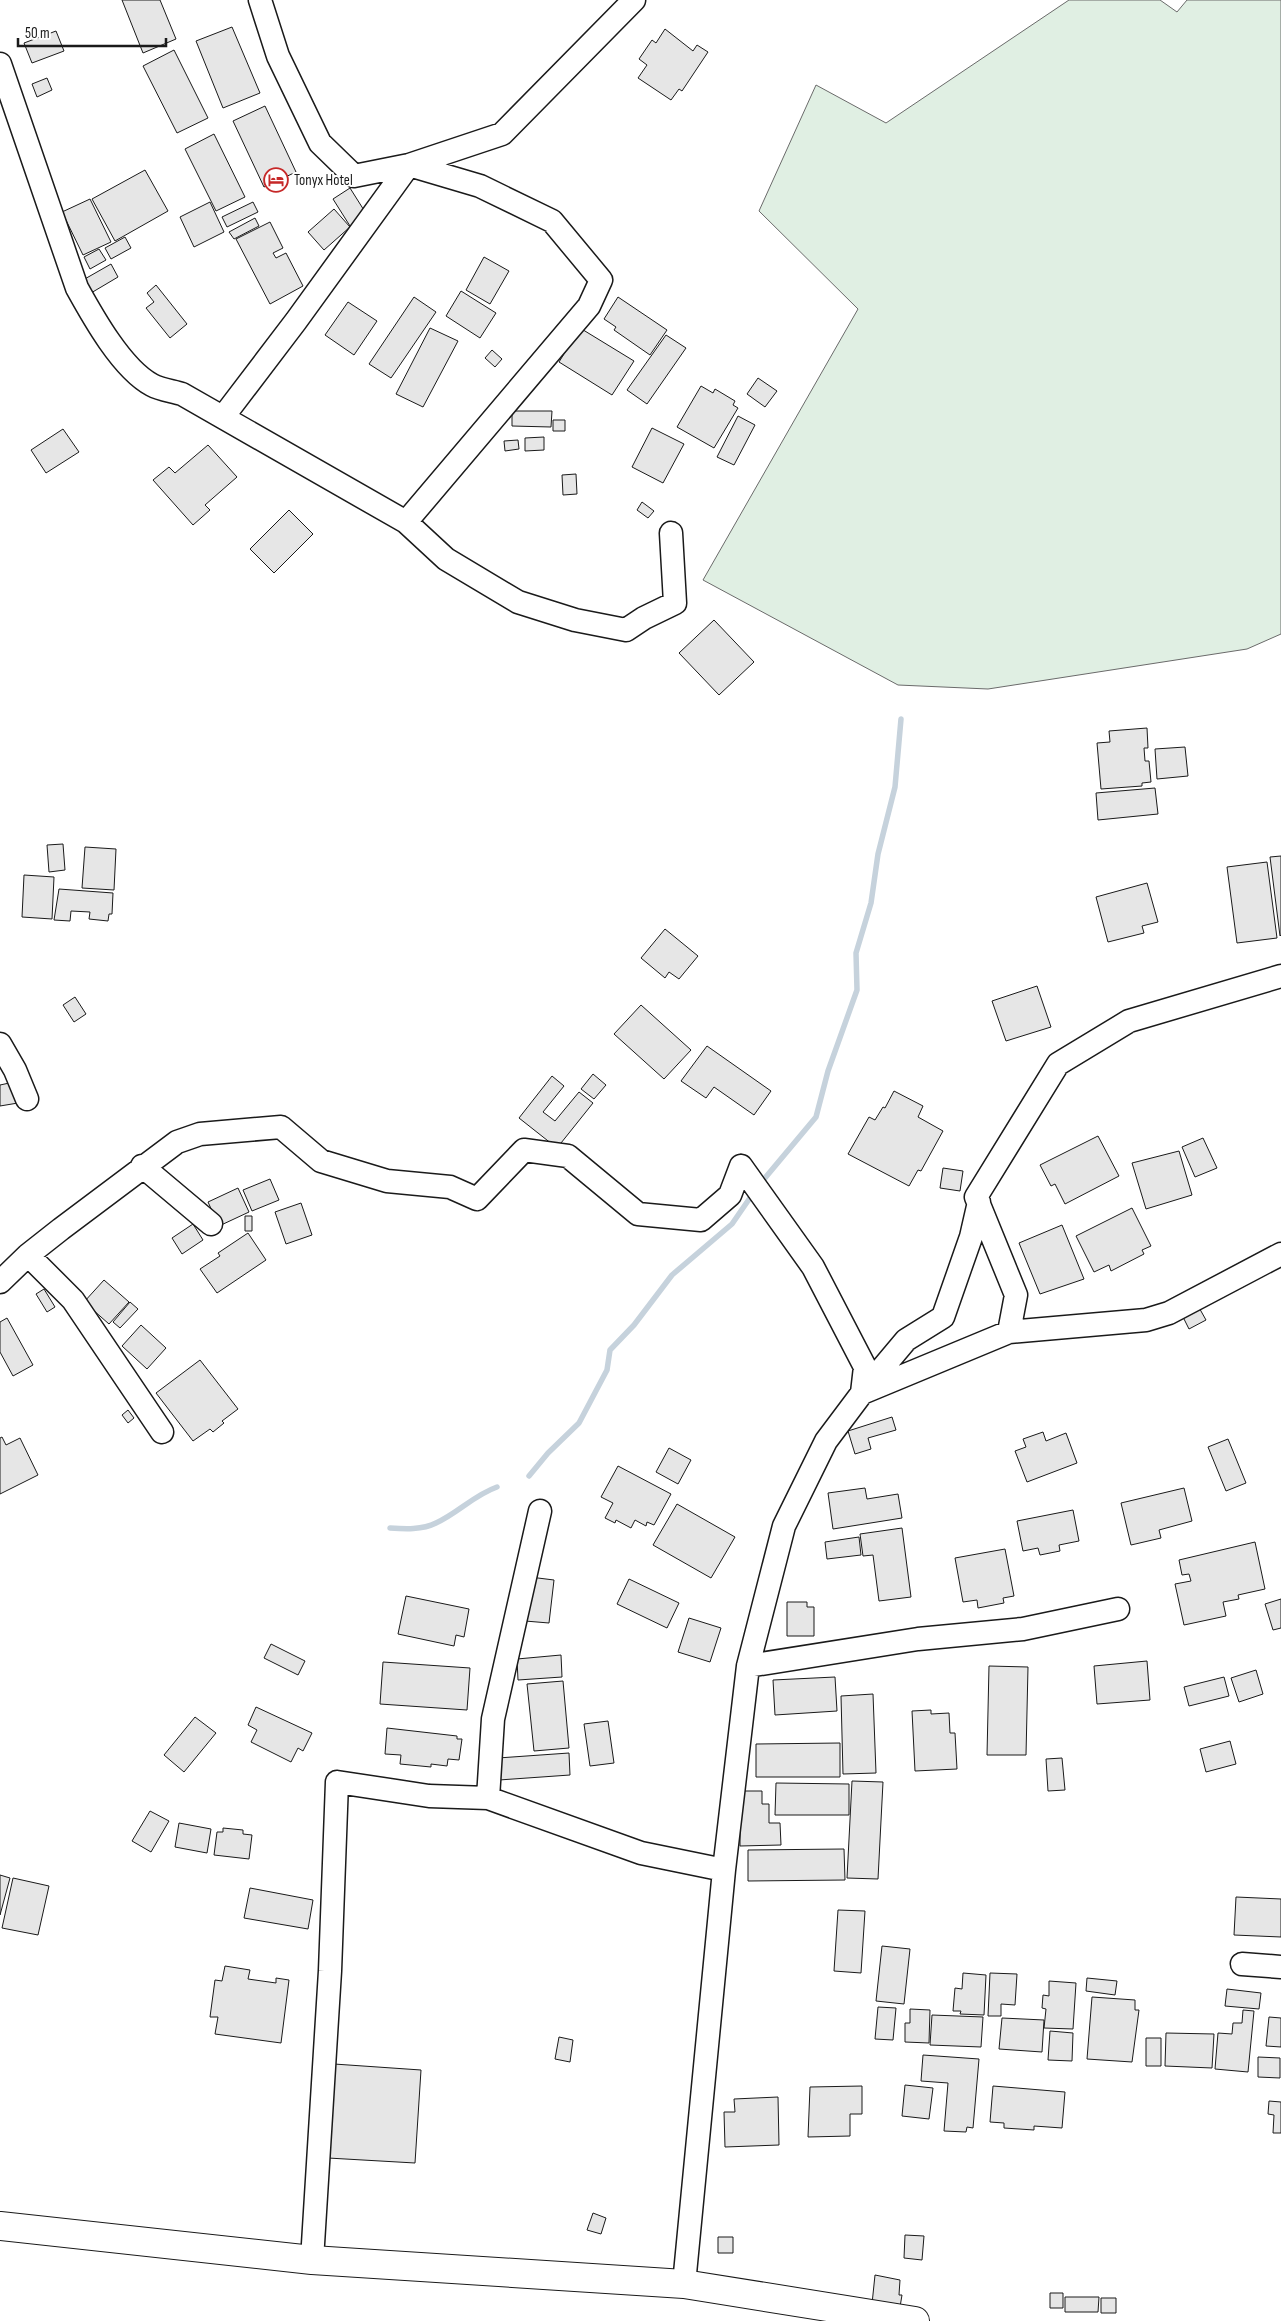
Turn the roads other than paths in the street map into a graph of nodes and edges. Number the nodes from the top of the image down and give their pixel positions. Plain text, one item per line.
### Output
1 (260, 0) edge
2 (634, 0) edge
3 (0, 64) edge
4 (409, 165) junction
5 (223, 417) junction
6 (406, 522) junction
7 (671, 533) dead end
8 (1281, 976) edge
9 (0, 1044) edge
10 (27, 1099) dead end
11 (142, 1166) junction
12 (979, 1202) junction
13 (211, 1224) dead end
14 (1281, 1254) edge
15 (28, 1255) junction
16 (0, 1282) edge
17 (1009, 1332) junction
18 (862, 1393) junction
19 (162, 1432) dead end
20 (540, 1511) dead end
21 (1118, 1609) dead end
22 (748, 1666) junction
23 (488, 1798) junction
24 (724, 1870) junction
25 (1242, 1964) dead end
26 (1281, 1967) edge
27 (0, 2226) edge
28 (312, 2260) junction
29 (684, 2284) junction
30 (915, 2321) edge

1 - 4 street
2 - 4 street
3 - 5 street
4 - 5 street
4 - 6 street
5 - 6 street
6 - 7 street
8 - 12 street
9 - 10 street
11 - 13 street
11 - 15 street
11 - 18 street
12 - 17 street
12 - 18 street
14 - 17 street
15 - 16 street
15 - 19 street
17 - 18 street
18 - 22 street
20 - 23 street
21 - 22 street
22 - 24 street
23 - 24 street
23 - 28 street
24 - 29 street
25 - 26 street
27 - 28 main road
28 - 29 main road
29 - 30 main road

